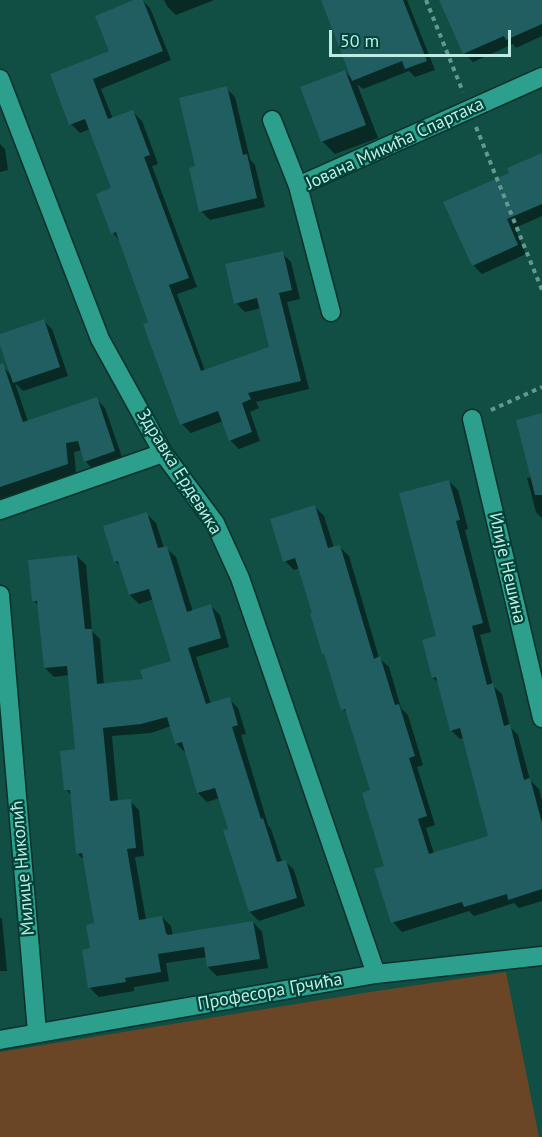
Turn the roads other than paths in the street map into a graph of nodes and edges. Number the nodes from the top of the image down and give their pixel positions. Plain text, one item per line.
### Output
1 (542, 77) edge
2 (0, 79) edge
3 (272, 120) dead end
4 (298, 186) junction
5 (331, 312) dead end
6 (472, 419) road end
7 (164, 453) junction
8 (0, 510) edge
9 (0, 595) edge
10 (542, 718) edge
11 (542, 956) edge
12 (376, 974) junction
13 (37, 1032) junction
14 (0, 1040) edge

1 - 4 street, Јована Микића Спартака
2 - 7 street, Здравка Ердевика
3 - 4 street
4 - 5 street, Јована Микића Спартака
6 - 10 street, Илије Нешина
7 - 8 street
7 - 12 street, Здравка Ердевика
9 - 13 street, Милице Николић
11 - 12 street, Професора Грчића
12 - 13 street, Професора Грчића
13 - 14 street, Професора Грчића

